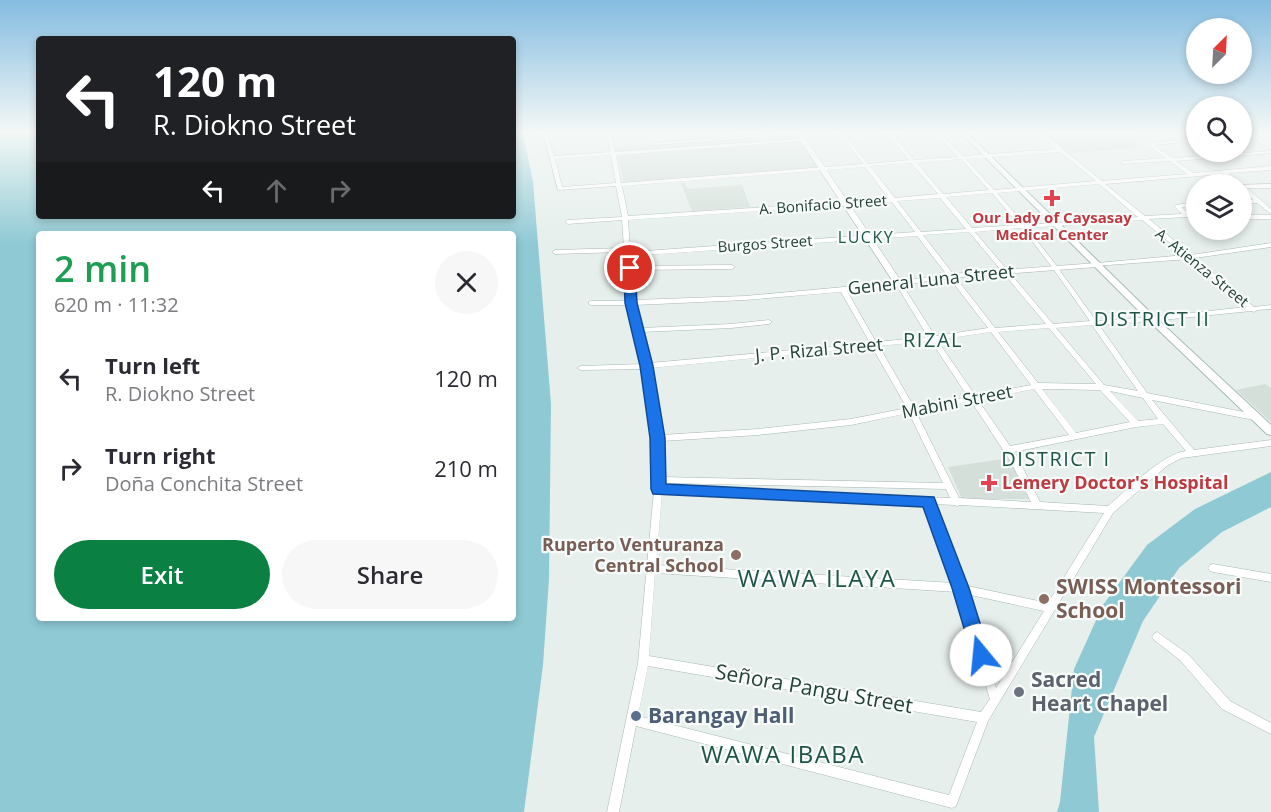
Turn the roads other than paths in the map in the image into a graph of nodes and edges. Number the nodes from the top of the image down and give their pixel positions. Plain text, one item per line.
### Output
1 (555, 170) edge
2 (617, 170) edge
3 (810, 170) edge
4 (823, 170) edge
5 (871, 170) edge
6 (920, 170) edge
7 (974, 170) edge
8 (1002, 170) edge
9 (1085, 170) edge
10 (1185, 170) edge
11 (1249, 170) edge
12 (1224, 172) junction
13 (1186, 174) edge
14 (1191, 174) joint
15 (1226, 174) edge
16 (1098, 181) junction
17 (620, 184) junction
18 (1271, 186) edge
19 (1021, 188) junction
20 (993, 190) junction
21 (942, 194) junction
22 (895, 200) junction
23 (1252, 202) edge
24 (1260, 202) junction
25 (1271, 203) edge
26 (844, 204) junction
27 (1186, 205) edge
28 (1271, 212) edge
29 (1186, 214) edge
30 (1186, 215) edge
31 (1252, 217) edge
32 (1271, 217) edge
33 (625, 218) junction
34 (1141, 218) junction
35 (568, 222) dead end
36 (1056, 224) junction
37 (1024, 227) junction
38 (971, 230) junction
39 (921, 233) junction
40 (866, 237) junction
41 (1271, 245) edge
42 (555, 252) dead end
43 (629, 252) junction
44 (1188, 256) junction
45 (1097, 265) junction
46 (732, 267) dead end
47 (630, 268) junction
48 (1056, 268) junction
49 (1005, 271) junction
50 (950, 276) junction
51 (899, 284) junction
52 (843, 290) junction
53 (591, 303) dead end
54 (631, 303) junction
55 (1271, 307) edge
56 (1254, 310) junction
57 (1152, 319) junction
58 (769, 322) dead end
59 (1092, 323) junction
60 (1052, 325) junction
61 (638, 330) junction
62 (992, 330) junction
63 (932, 339) junction
64 (874, 344) junction
65 (647, 366) junction
66 (581, 368) dead end
67 (1037, 387) junction
68 (1102, 387) junction
69 (1142, 395) junction
70 (973, 399) junction
71 (912, 411) junction
72 (1254, 417) junction
73 (1162, 421) junction
74 (1136, 424) junction
75 (1271, 431) edge
76 (1075, 437) junction
77 (657, 438) junction
78 (1271, 443) edge
79 (1008, 450) junction
80 (1193, 454) junction
81 (658, 485) junction
82 (841, 485) junction
83 (949, 486) junction
84 (844, 499) junction
85 (928, 501) junction
86 (957, 503) junction
87 (1037, 505) junction
88 (1110, 510) junction
89 (1213, 568) dead end
90 (652, 569) junction
91 (1271, 578) edge
92 (960, 588) junction
93 (1050, 608) junction
94 (1157, 637) dead end
95 (644, 660) junction
96 (995, 700) junction
97 (984, 718) junction
98 (631, 720) junction
99 (1271, 729) edge
100 (613, 812) edge

1 - 17 street
2 - 17 street
3 - 17 street
4 - 26 street
5 - 22 street
6 - 21 street
7 - 20 street
8 - 19 main road
9 - 16 street, A. Atienza Street
10 - 14 street
11 - 12 street, A. Bonifacio Street
12 - 14 street, A. Bonifacio Street
12 - 15 street
13 - 16 street, A. Bonifacio Street
16 - 19 street, A. Bonifacio Street
16 - 34 street, A. Atienza Street
17 - 33 street
18 - 24 street
19 - 20 street, A. Bonifacio Street
19 - 36 main road
20 - 21 street, A. Bonifacio Street
20 - 37 street
21 - 22 street, A. Bonifacio Street
21 - 38 street
22 - 26 street, A. Bonifacio Street
22 - 39 street
23 - 24 street
24 - 25 street
24 - 28 street
26 - 33 street, A. Bonifacio Street
26 - 40 street
27 - 29 street
30 - 34 street, Burgos Street
31 - 32 street
33 - 35 street, A. Bonifacio Street
33 - 43 street
34 - 36 street, Burgos Street
34 - 44 street, A. Atienza Street
36 - 37 street, Burgos Street
36 - 45 main road
37 - 38 street, Burgos Street
37 - 48 street
38 - 39 street, Burgos Street
38 - 49 street
39 - 40 street, Burgos Street
39 - 50 street
40 - 43 street, Burgos Street
40 - 51 street
41 - 44 street, General Luna Street
42 - 43 street, Burgos Street
43 - 47 street
44 - 45 street, General Luna Street
44 - 56 street, A. Atienza Street
45 - 48 street, General Luna Street
45 - 57 main road
46 - 47 street
47 - 54 street
48 - 49 street, General Luna Street
48 - 59 street
49 - 50 street, General Luna Street
49 - 60 street
50 - 51 street, General Luna Street
50 - 62 street
51 - 52 street, General Luna Street
51 - 63 street
52 - 54 street, General Luna Street
52 - 64 street
53 - 54 street, General Luna Street
54 - 61 street
55 - 56 street, J. P. Rizal Street
56 - 57 street, J. P. Rizal Street
57 - 59 street, J. P. Rizal Street
57 - 72 main road
58 - 61 street
59 - 60 street, J. P. Rizal Street
59 - 69 street
60 - 62 street, J. P. Rizal Street
60 - 68 street
61 - 65 street
62 - 63 street, J. P. Rizal Street
62 - 67 street
63 - 64 street, J. P. Rizal Street
63 - 70 street
64 - 65 street, J. P. Rizal Street
64 - 71 street
65 - 66 street, J. P. Rizal Street
65 - 77 street
67 - 68 street, Mabini Street
67 - 70 street, Mabini Street
67 - 76 street
68 - 69 street, Mabini Street
68 - 74 street
69 - 72 street, Mabini Street
69 - 73 street
70 - 71 street, Mabini Street
70 - 79 street
71 - 77 street, Mabini Street
71 - 83 street
72 - 75 main road
73 - 74 street
73 - 80 street
74 - 76 street
76 - 79 street
77 - 81 street
78 - 80 street
79 - 87 street
80 - 88 street
81 - 82 street
81 - 84 street
81 - 90 street
82 - 83 street
82 - 84 street
83 - 86 street
84 - 85 street
85 - 86 street
85 - 92 street
86 - 87 street
87 - 88 street
88 - 93 street
89 - 91 street
90 - 92 street
90 - 95 street
92 - 93 street
92 - 96 street
93 - 96 street
94 - 99 street
95 - 97 street, Señora Pangu Street
95 - 98 street
96 - 97 street
97 - 98 street
98 - 100 street

